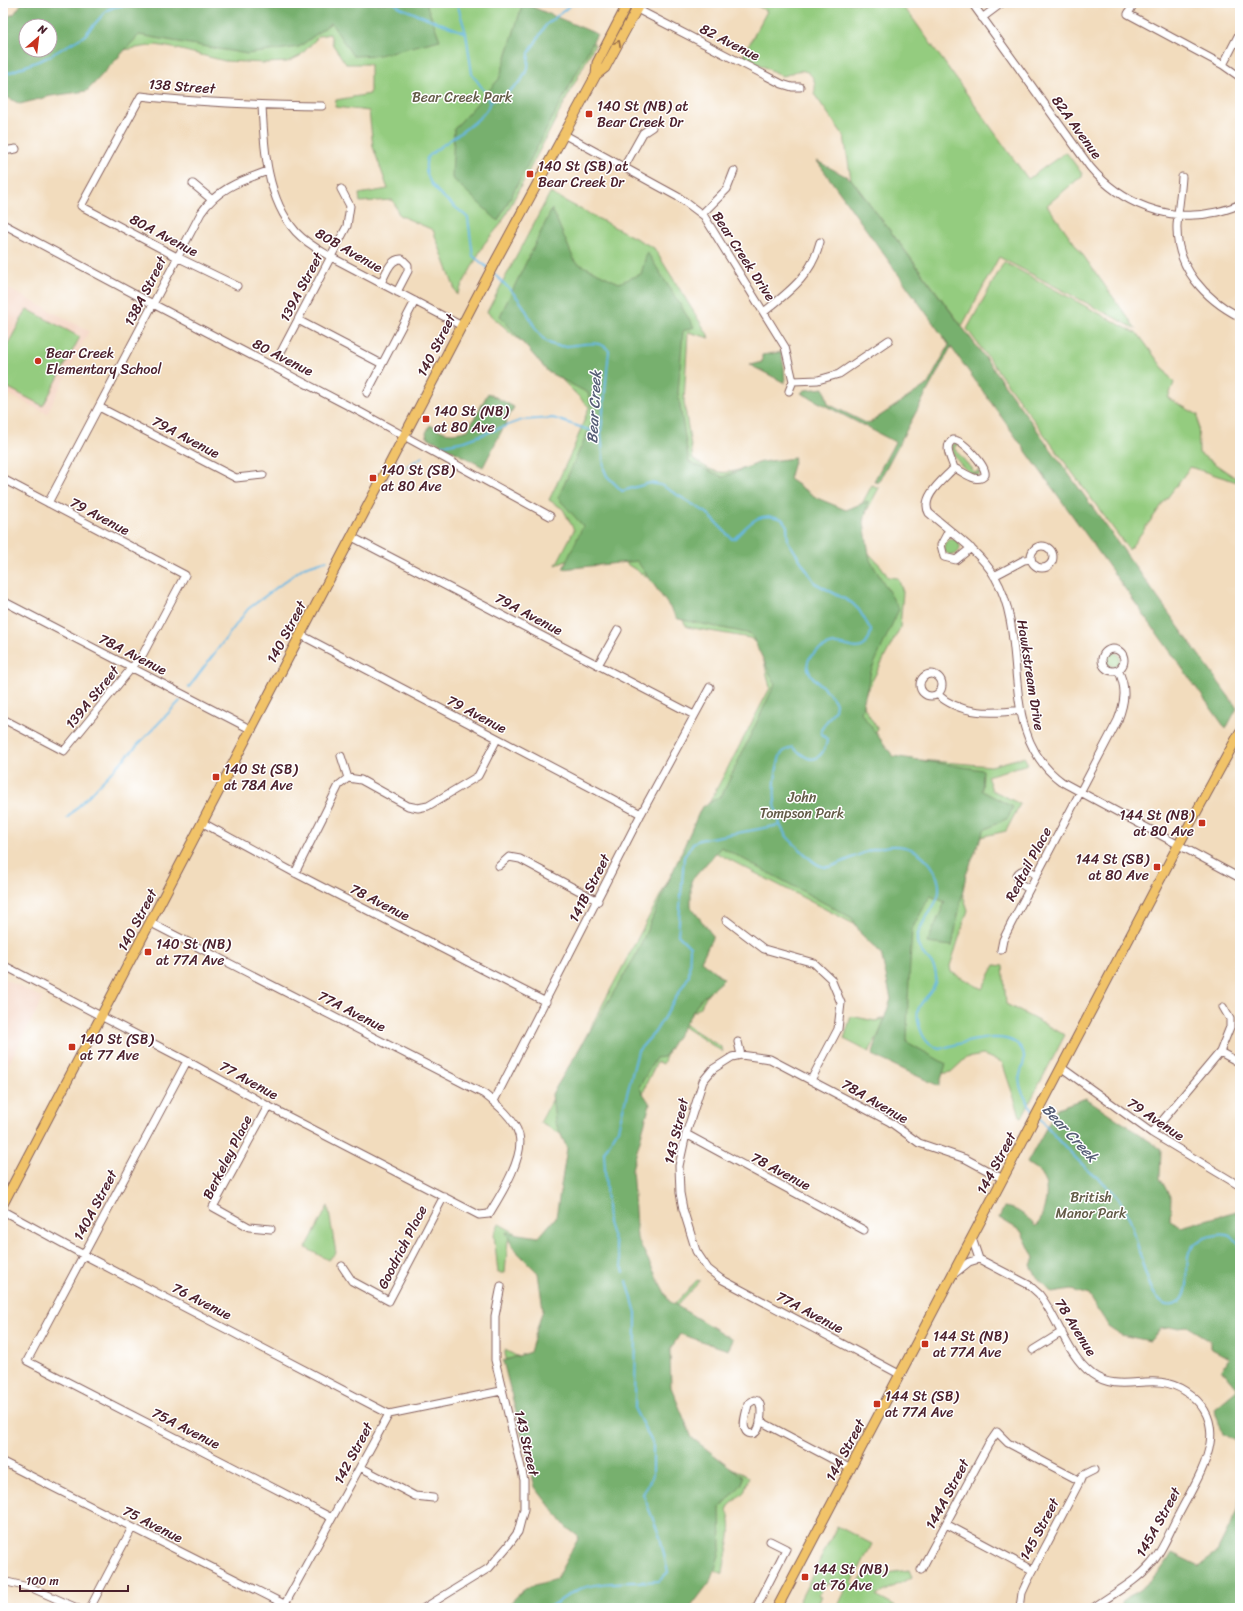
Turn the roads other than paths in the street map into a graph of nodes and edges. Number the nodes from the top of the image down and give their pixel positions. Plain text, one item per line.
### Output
1 (972, 3) edge
2 (1002, 3) edge
3 (1134, 3) edge
4 (628, 4) edge
5 (638, 6) edge
6 (982, 18) junction
7 (1240, 32) edge
8 (1223, 65) junction
9 (596, 75) junction
10 (1240, 77) edge
11 (800, 87) dead end
12 (262, 105) junction
13 (322, 106) dead end
14 (652, 127) dead end
15 (565, 135) junction
16 (16, 149) dead end
17 (3, 151) edge
18 (624, 167) junction
19 (268, 171) junction
20 (734, 171) dead end
21 (1182, 177) dead end
22 (193, 184) dead end
23 (341, 189) dead end
24 (211, 199) junction
25 (1240, 204) edge
26 (81, 206) joint
27 (702, 214) junction
28 (1179, 214) junction
29 (3, 224) edge
30 (820, 242) dead end
31 (177, 257) junction
32 (331, 257) junction
33 (382, 283) junction
34 (237, 286) dead end
35 (398, 292) junction
36 (415, 300) junction
37 (153, 304) junction
38 (764, 312) junction
39 (1240, 317) edge
40 (298, 320) junction
41 (462, 326) junction
42 (889, 340) dead end
43 (281, 352) dead end
44 (382, 364) junction
45 (793, 381) junction
46 (789, 391) dead end
47 (367, 393) dead end
48 (99, 407) junction
49 (404, 436) junction
50 (954, 468) junction
51 (263, 475) dead end
52 (3, 479) edge
53 (48, 503) junction
54 (550, 516) dead end
55 (949, 530) junction
56 (352, 537) junction
57 (970, 548) junction
58 (1031, 559) dead end
59 (185, 576) joint
60 (994, 576) junction
61 (3, 602) edge
62 (618, 630) dead end
63 (301, 635) junction
64 (598, 665) junction
65 (132, 669) junction
66 (1118, 670) dead end
67 (710, 687) dead end
68 (938, 694) dead end
69 (1021, 710) junction
70 (694, 715) junction
71 (3, 719) edge
72 (252, 730) junction
73 (1240, 732) edge
74 (497, 739) junction
75 (341, 756) dead end
76 (348, 778) junction
77 (1081, 792) junction
78 (641, 814) junction
79 (203, 824) junction
80 (1179, 844) junction
81 (498, 866) dead end
82 (295, 873) junction
83 (1037, 875) junction
84 (1240, 878) edge
85 (1029, 890) junction
86 (598, 900) junction
87 (726, 920) dead end
88 (151, 923) junction
89 (1001, 950) dead end
90 (3, 965) edge
91 (546, 1002) junction
92 (1223, 1007) dead end
93 (102, 1016) junction
94 (738, 1042) dead end
95 (1220, 1052) junction
96 (741, 1055) junction
97 (732, 1057) joint
98 (187, 1061) junction
99 (1240, 1063) edge
100 (1062, 1068) junction
101 (811, 1080) junction
102 (494, 1101) junction
103 (268, 1106) junction
104 (1152, 1133) junction
105 (686, 1134) junction
106 (1003, 1179) junction
107 (1240, 1186) edge
108 (444, 1196) junction
109 (3, 1204) edge
110 (3, 1211) edge
111 (484, 1216) joint
112 (270, 1229) dead end
113 (864, 1230) dead end
114 (972, 1238) junction
115 (84, 1255) junction
116 (979, 1259) junction
117 (342, 1266) dead end
118 (708, 1269) joint
119 (952, 1276) junction
120 (501, 1286) dead end
121 (1062, 1332) junction
122 (1033, 1350) dead end
123 (27, 1361) joint
124 (901, 1375) junction
125 (501, 1391) junction
126 (389, 1414) junction
127 (760, 1421) dead end
128 (1210, 1450) joint
129 (3, 1462) edge
130 (360, 1467) junction
131 (851, 1469) junction
132 (1094, 1470) dead end
133 (1080, 1481) junction
134 (433, 1498) dead end
135 (332, 1518) junction
136 (946, 1524) junction
137 (132, 1528) junction
138 (770, 1541) dead end
139 (921, 1570) dead end
140 (1032, 1570) junction
141 (3, 1581) edge
142 (285, 1604) junction
143 (77, 1608) edge
144 (90, 1608) edge
145 (292, 1608) edge
146 (424, 1608) edge
147 (756, 1608) edge
148 (777, 1608) edge
149 (1020, 1608) edge
150 (1094, 1608) edge

1 - 6 street, 82A Avenue
2 - 6 street
3 - 8 street
4 - 5 street, 82 Avenue
4 - 9 main road, 140 Street
9 -> 5 main road, 140 Street
5 - 11 street, 82 Avenue
6 - 28 street, 82A Avenue
7 - 8 street
8 - 10 street
9 - 15 main road, 140 Street
12 - 13 street, 138 Street
12 - 19 street, 80B Avenue
12 - 26 street, 138 Street
14 - 18 street
15 - 18 street, Bear Creek Drive
15 - 41 main road, 140 Street
16 - 17 street
18 - 27 street, Bear Creek Drive
19 - 24 street, 138A Street
19 - 32 street, 80B Avenue
20 - 27 street
21 - 28 street
22 - 24 street
23 - 32 street, 139A Street
24 - 31 street, 138A Street
25 - 28 street
26 - 31 street, 80A Avenue
27 - 38 street, Bear Creek Drive
28 - 39 street
29 - 37 street, 80 Avenue
30 - 38 street
31 - 34 street, 80A Avenue
31 - 37 street, 138A Street
32 - 33 street, 80B Avenue
32 - 40 street, 139A Street
33 - 35 street, 80B Avenue
33 - 35 street, 80B Avenue
35 - 36 street, 80B Avenue
36 - 41 street, 80B Avenue
36 - 44 street
37 - 48 street, 138A Street
37 - 49 street, 80 Avenue
38 - 45 street, Bear Creek Drive
40 - 43 street, 139A Street
40 - 44 street
41 - 49 main road, 140 Street
42 - 45 street
44 - 47 street
45 - 46 street
48 - 51 street, 79A Avenue
48 - 53 street, 138A Street
49 - 54 street, 80 Avenue
49 - 56 main road, 140 Street
50 - 50 street
50 - 55 street, Hawkstream Drive
52 - 53 street, 79 Avenue
53 - 59 street, 79 Avenue
55 - 57 street, Hawkstream Drive
55 - 57 street
56 - 63 main road, 140 Street
56 - 64 street, 79A Avenue
57 - 60 street, Hawkstream Drive
58 - 60 street
59 - 65 street, 139A Street
60 - 69 street, Hawkstream Drive
61 - 65 street, 78A Avenue
62 - 64 street
63 - 72 main road, 140 Street
63 - 74 street, 79 Avenue
64 - 70 street, 79A Avenue
65 - 71 street, 139A Street
65 - 72 street, 78A Avenue
66 - 77 street, Redtail Place
67 - 70 street, 141B Street
68 - 69 street
69 - 77 street, Hawkstream Drive
70 - 78 street, 141B Street
72 - 79 main road, 140 Street
73 - 80 main road, 144 Street
74 - 76 street
74 - 78 street, 79 Avenue
75 - 76 street
76 - 82 street
77 - 80 street, Hawkstream Drive
77 - 83 street, Redtail Place
78 - 86 street, 141B Street
79 - 82 street, 78 Avenue
79 - 88 main road, 140 Street
80 - 84 street
80 - 100 main road, 144 Street
81 - 86 street
82 - 91 street, 78 Avenue
83 - 85 street, Redtail Place
83 - 85 street
85 - 89 street, Redtail Place
86 - 91 street, 141B Street
87 - 101 street
88 - 93 main road, 140 Street
88 - 102 street, 77A Avenue
90 - 93 street, 77 Avenue
91 - 102 street, 141B Street
92 - 95 street
93 - 98 street, 77 Avenue
93 - 109 main road, 140 Street
94 - 96 street
95 - 99 street
95 - 104 street
96 - 97 street, 78A Avenue
96 - 101 street, 78A Avenue
97 - 105 street, 143 Street
98 - 103 street, 77 Avenue
98 - 115 street, 140A Street
100 - 104 street, 79 Avenue
100 - 106 main road, 144 Street
101 - 106 street, 78A Avenue
102 - 111 street, 77A Avenue
103 - 108 street, 77 Avenue
103 - 112 street, Berkeley Place
104 - 107 street, 79 Avenue
105 - 113 street, 78 Avenue
105 - 118 street, 143 Street
106 - 114 main road, 144 Street
108 - 111 street, 77 Avenue
108 - 117 street, Goodrich Place
110 - 115 street, 76 Avenue
114 - 116 street
114 - 119 main road, 144 Street
115 - 123 street, 140A Street
115 - 126 street, 76 Avenue
116 - 119 street
116 - 121 street, 78 Avenue
118 - 124 street, 77A Avenue
119 - 124 main road, 144 Street
120 - 125 street, 143 Street
121 - 122 street
121 - 128 street, 78 Avenue
123 - 135 street, 75A Avenue
124 - 131 main road, 144 Street
125 - 126 street, 142 Street
125 - 146 street, 143 Street
126 - 130 street, 142 Street
127 - 131 street
128 - 150 street, 145A Street
129 - 137 street, 75 Avenue
130 - 134 street
130 - 135 street, 142 Street
131 - 148 main road, 144 Street
132 - 133 street, 145 Street
133 - 136 street, 144A Street
133 - 140 street, 145 Street
135 - 142 street, 142 Street
136 - 139 street, 144A Street
136 - 140 street
137 - 142 street, 75 Avenue
137 - 144 street
138 - 147 street
140 - 149 street, 145 Street
141 - 143 street
142 - 145 street, 75 Avenue

